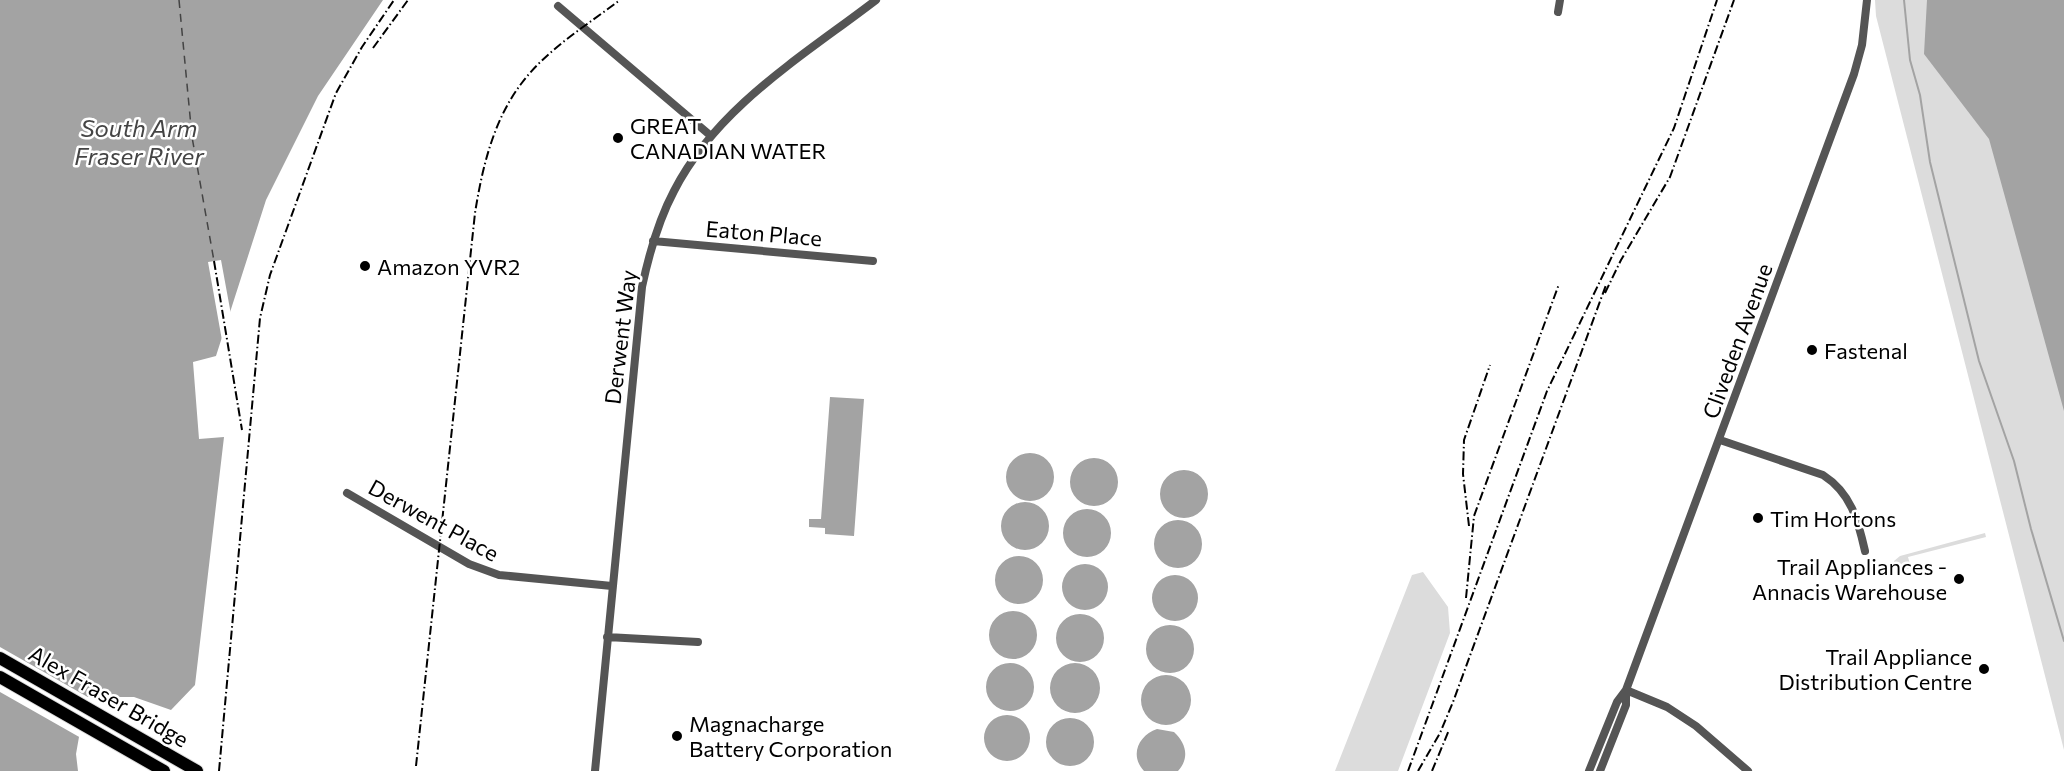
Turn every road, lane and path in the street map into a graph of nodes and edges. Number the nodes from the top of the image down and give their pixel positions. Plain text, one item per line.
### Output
1 (876, 0) edge
2 (1560, 0) edge
3 (1867, 0) edge
4 (558, 6) dead end
5 (1558, 12) dead end
6 (711, 136) junction
7 (652, 241) junction
8 (873, 261) dead end
9 (1720, 440) junction
10 (347, 493) dead end
11 (1865, 551) dead end
12 (612, 586) junction
13 (608, 637) junction
14 (698, 642) dead end
15 (0, 658) edge
16 (0, 677) edge
17 (1626, 690) junction
18 (164, 771) edge
19 (197, 771) edge
20 (595, 771) edge
21 (1589, 771) edge
22 (1600, 771) edge
23 (1748, 771) edge

1 - 6 street, Derwent Way
2 - 5 street
3 - 9 street, Cliveden Avenue
4 - 6 street
6 - 7 street, Derwent Way
7 - 8 street, Eaton Place
7 - 12 street, Derwent Way
9 - 11 street
9 - 17 street, Cliveden Avenue
10 - 12 street, Derwent Place
12 - 13 street, Derwent Way
13 - 14 street
13 - 20 street, Derwent Way
15 - 19 highway, Alex Fraser Bridge
16 - 18 highway, Alex Fraser Bridge
17 - 21 street, Cliveden Avenue
17 - 22 street, Cliveden Avenue
17 - 23 street

